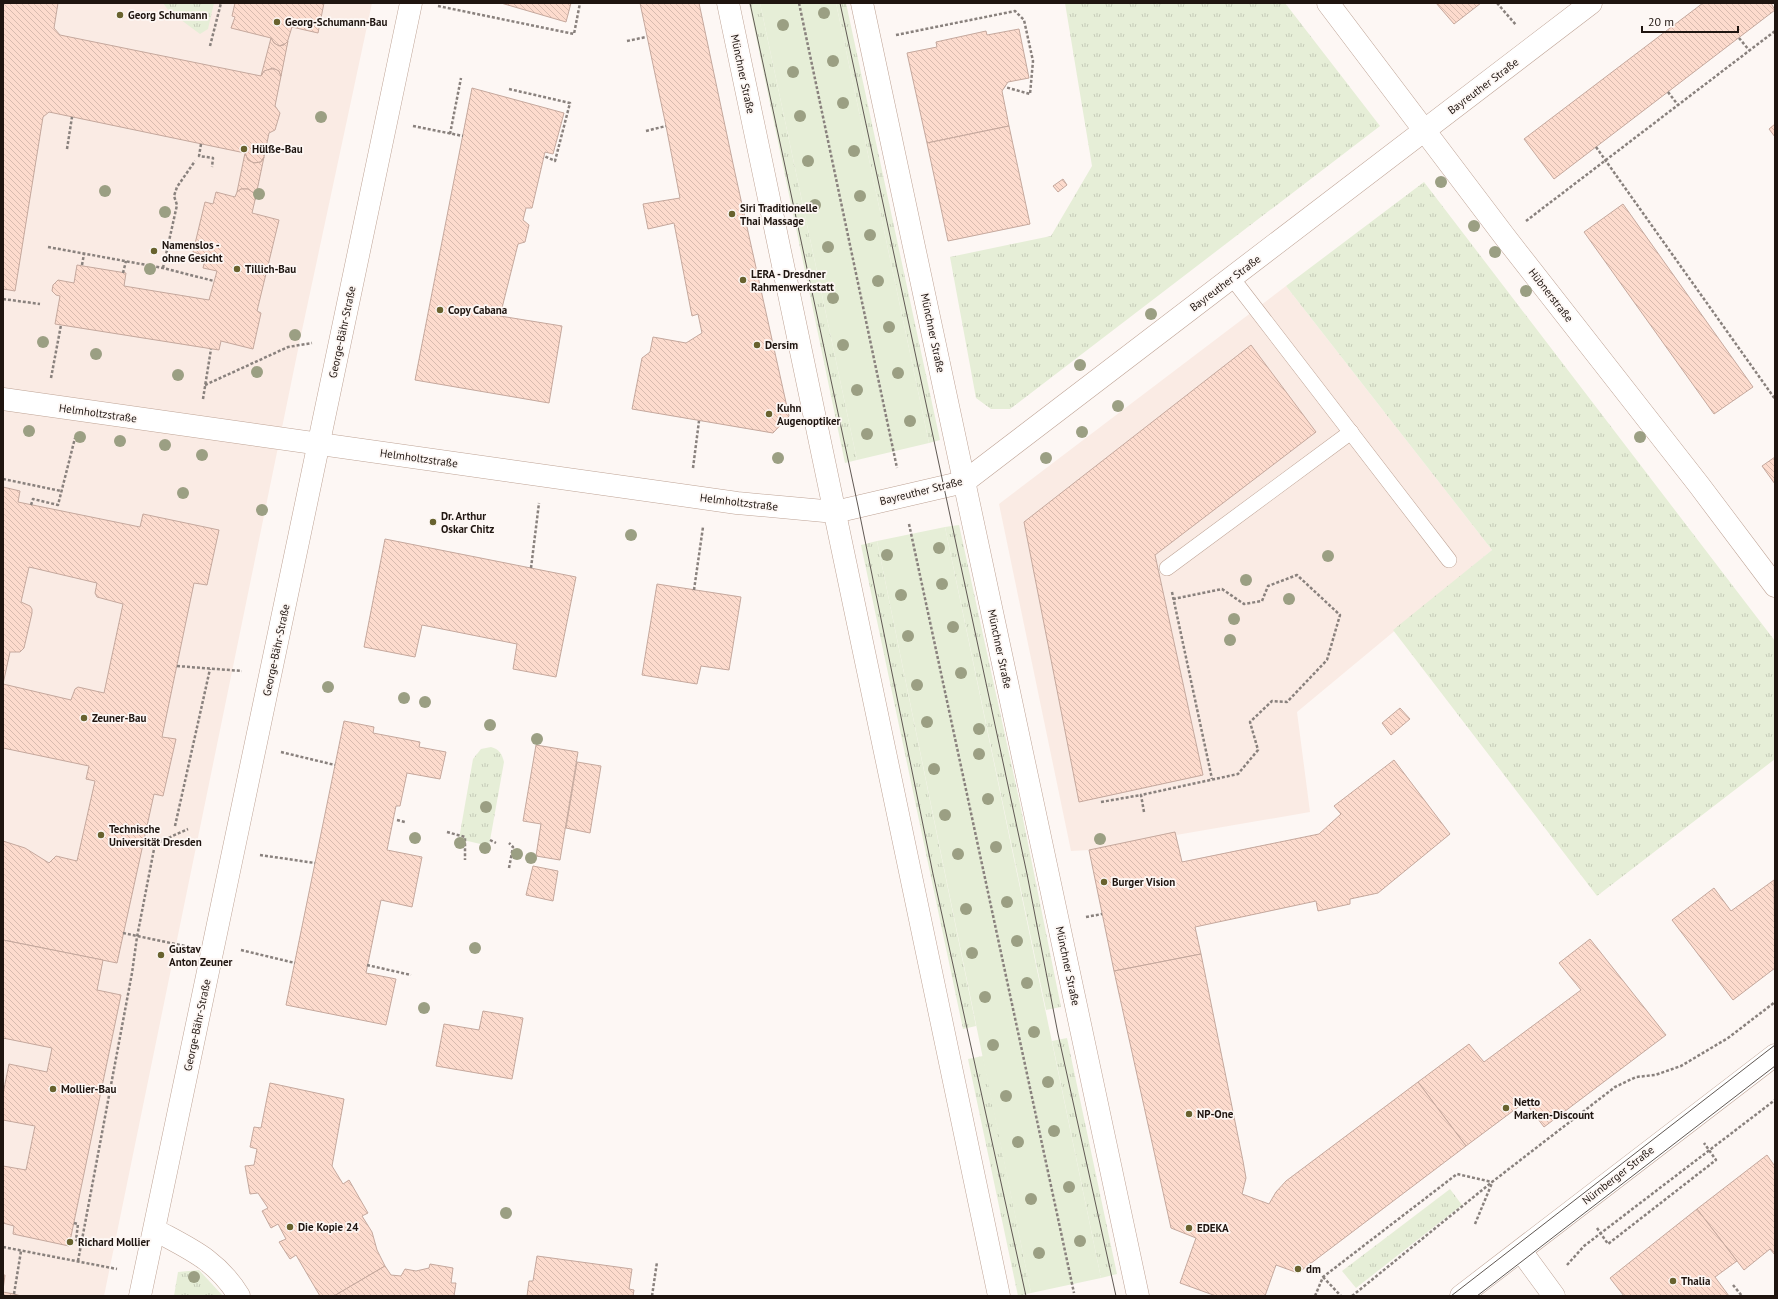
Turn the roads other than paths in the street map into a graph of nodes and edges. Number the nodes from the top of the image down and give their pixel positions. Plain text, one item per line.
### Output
1 (728, 3) edge
2 (862, 3) edge
3 (1328, 3) edge
4 (1591, 3) edge
5 (421, 4) edge
6 (1425, 131) junction
7 (1232, 278) junction
8 (3, 399) edge
9 (1351, 432) junction
10 (319, 444) junction
11 (964, 482) junction
12 (835, 512) junction
13 (1449, 560) dead end
14 (1167, 568) dead end
15 (1775, 586) edge
16 (1775, 1055) edge
17 (155, 1230) junction
18 (1521, 1251) junction
19 (1551, 1293) edge
20 (140, 1296) edge
21 (240, 1296) edge
22 (999, 1296) edge
23 (1138, 1296) edge
24 (1461, 1296) edge

1 - 12 street, Münchner Straße
2 - 11 street, Münchner Straße
3 - 6 street, Hübnerstraße
4 - 6 street, Bayreuther Straße
5 - 10 street, George-Bähr-Straße
6 - 7 street, Bayreuther Straße
6 - 15 street, Hübnerstraße
7 - 9 lane
7 - 11 street, Bayreuther Straße
8 - 10 street, Helmholtzstraße
9 - 13 lane
9 - 14 lane
10 - 12 street, Helmholtzstraße
10 - 17 street, George-Bähr-Straße
11 - 12 street, Bayreuther Straße
11 - 23 street, Münchner Straße
12 - 22 street, Münchner Straße
16 - 18 street, Nürnberger Straße
17 - 20 street, George-Bähr-Straße
17 - 21 street
18 - 19 street
18 - 24 street, Nürnberger Straße

